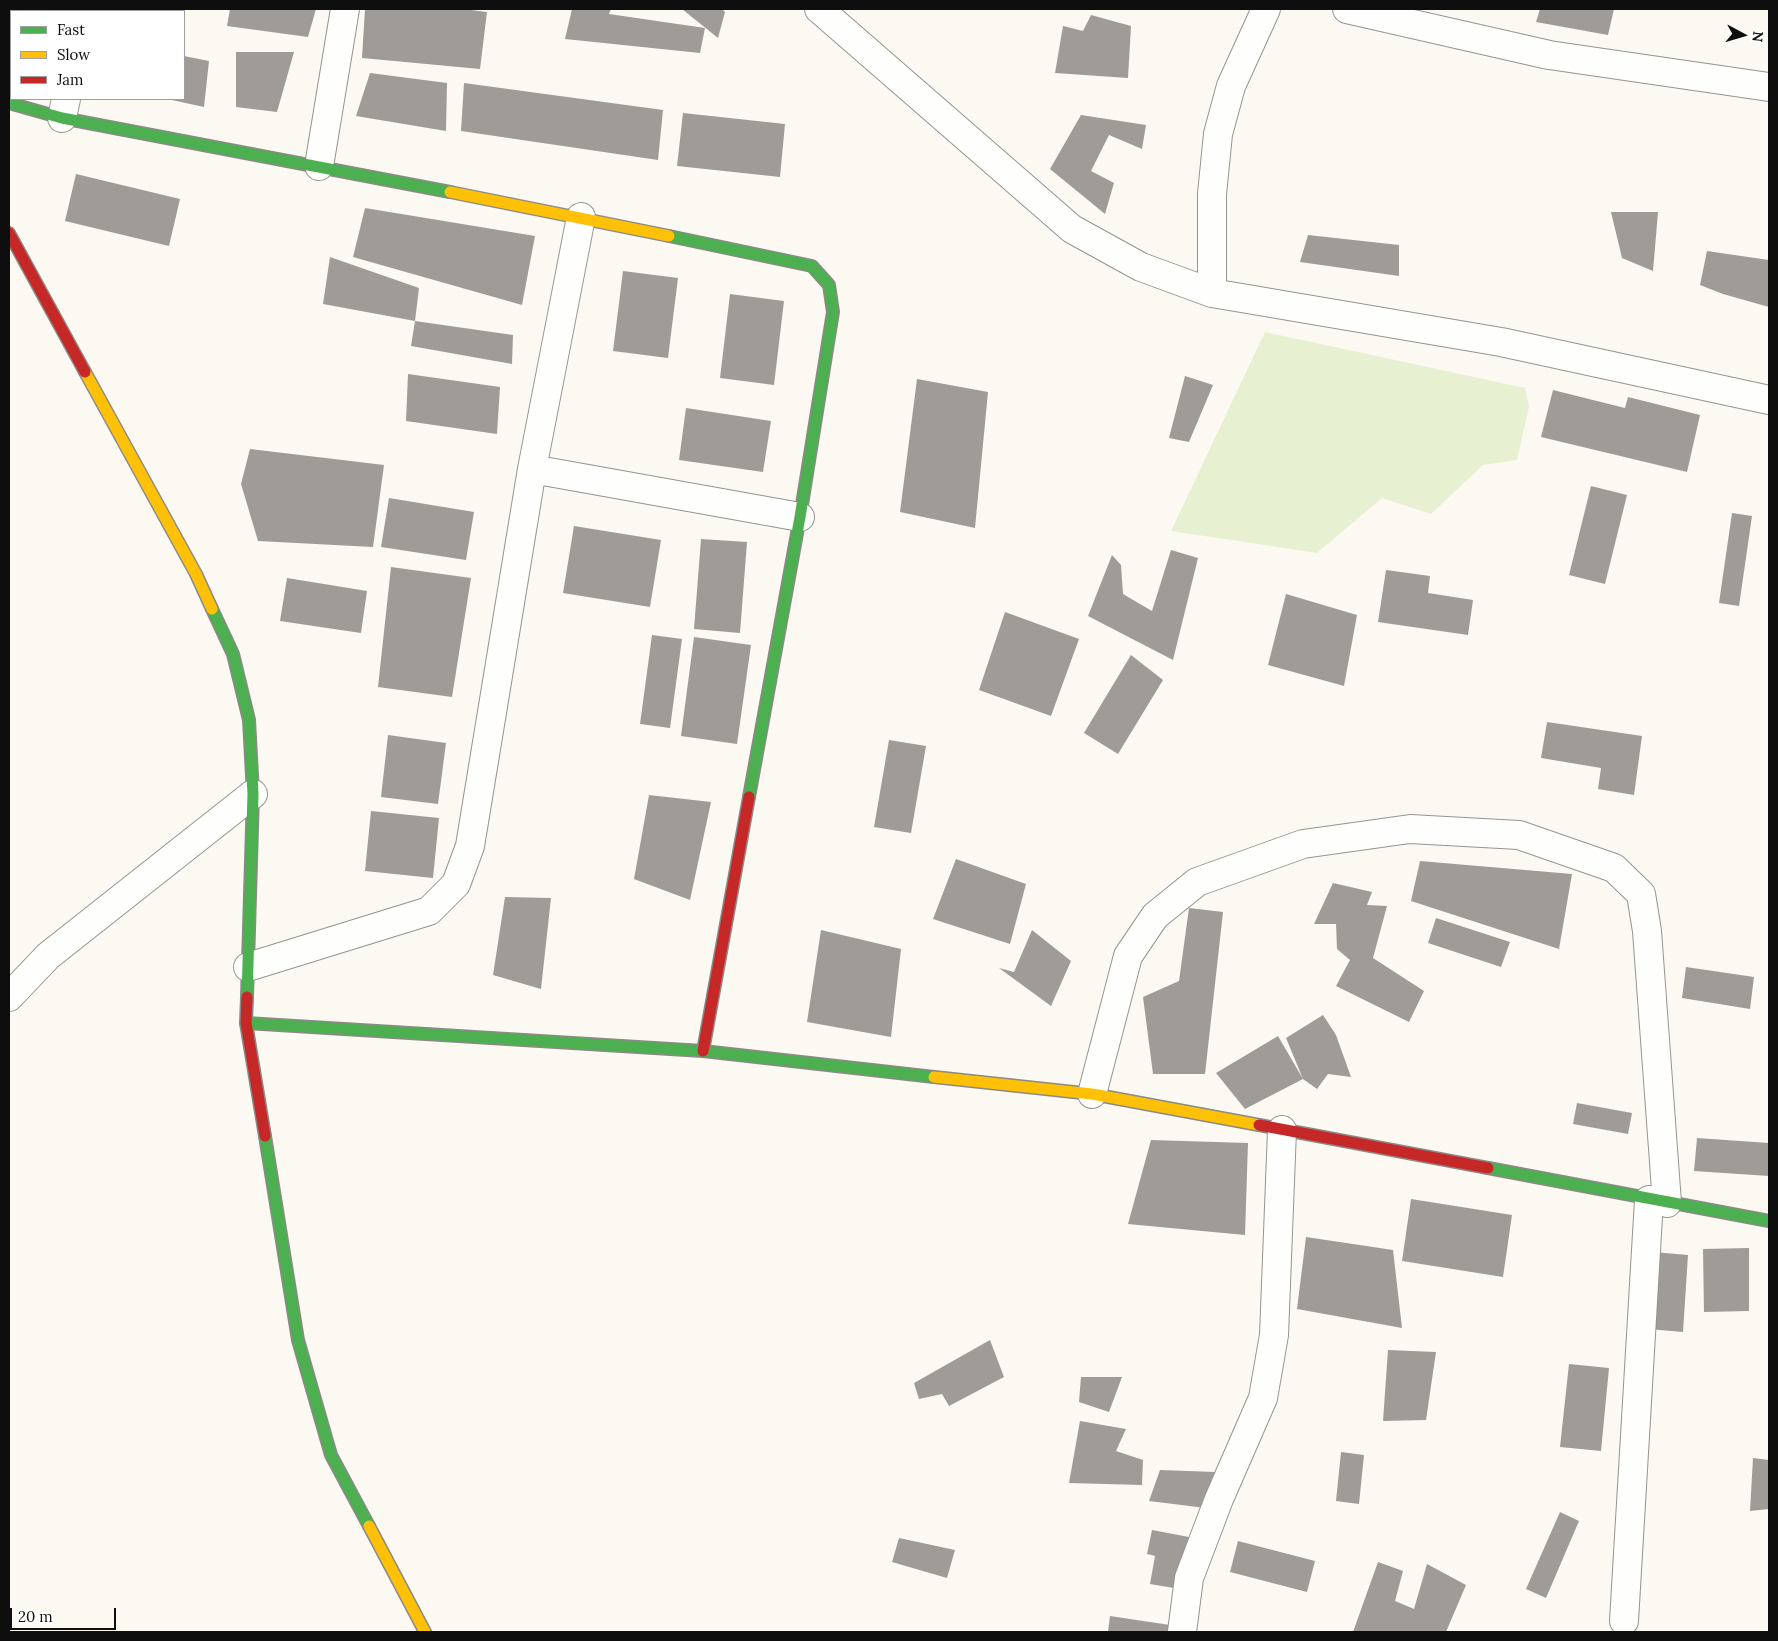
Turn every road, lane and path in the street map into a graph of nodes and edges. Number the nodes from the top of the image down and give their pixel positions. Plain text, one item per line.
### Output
1 (344, 9) edge
2 (819, 9) edge
3 (1266, 9) edge
4 (1347, 9) edge
5 (1769, 87) edge
6 (9, 103) edge
7 (64, 109) edge
8 (319, 166) junction
9 (581, 217) junction
10 (9, 233) edge
11 (1212, 293) junction
12 (1769, 400) edge
13 (532, 470) junction
14 (800, 517) junction
15 (253, 794) junction
16 (248, 967) junction
17 (9, 997) edge
18 (246, 1023) junction
19 (703, 1050) junction
20 (1092, 1094) junction
21 (1282, 1130) junction
22 (1658, 1202) junction
23 (1769, 1222) edge
24 (1624, 1621) dead end
25 (426, 1632) edge
26 (1182, 1632) edge

1 - 8 street
2 - 11 street
3 - 11 street
4 - 5 street
6 - 7 street
7 - 8 street
8 - 9 street
9 - 13 street
9 - 14 street
10 - 15 street
11 - 12 street
13 - 14 street
13 - 16 street
14 - 19 street
15 - 16 street
15 - 17 street
16 - 18 street
18 - 19 street
18 - 25 street
19 - 20 street
20 - 21 street
20 - 22 street
21 - 22 street
21 - 26 street
22 - 23 street
22 - 24 street

